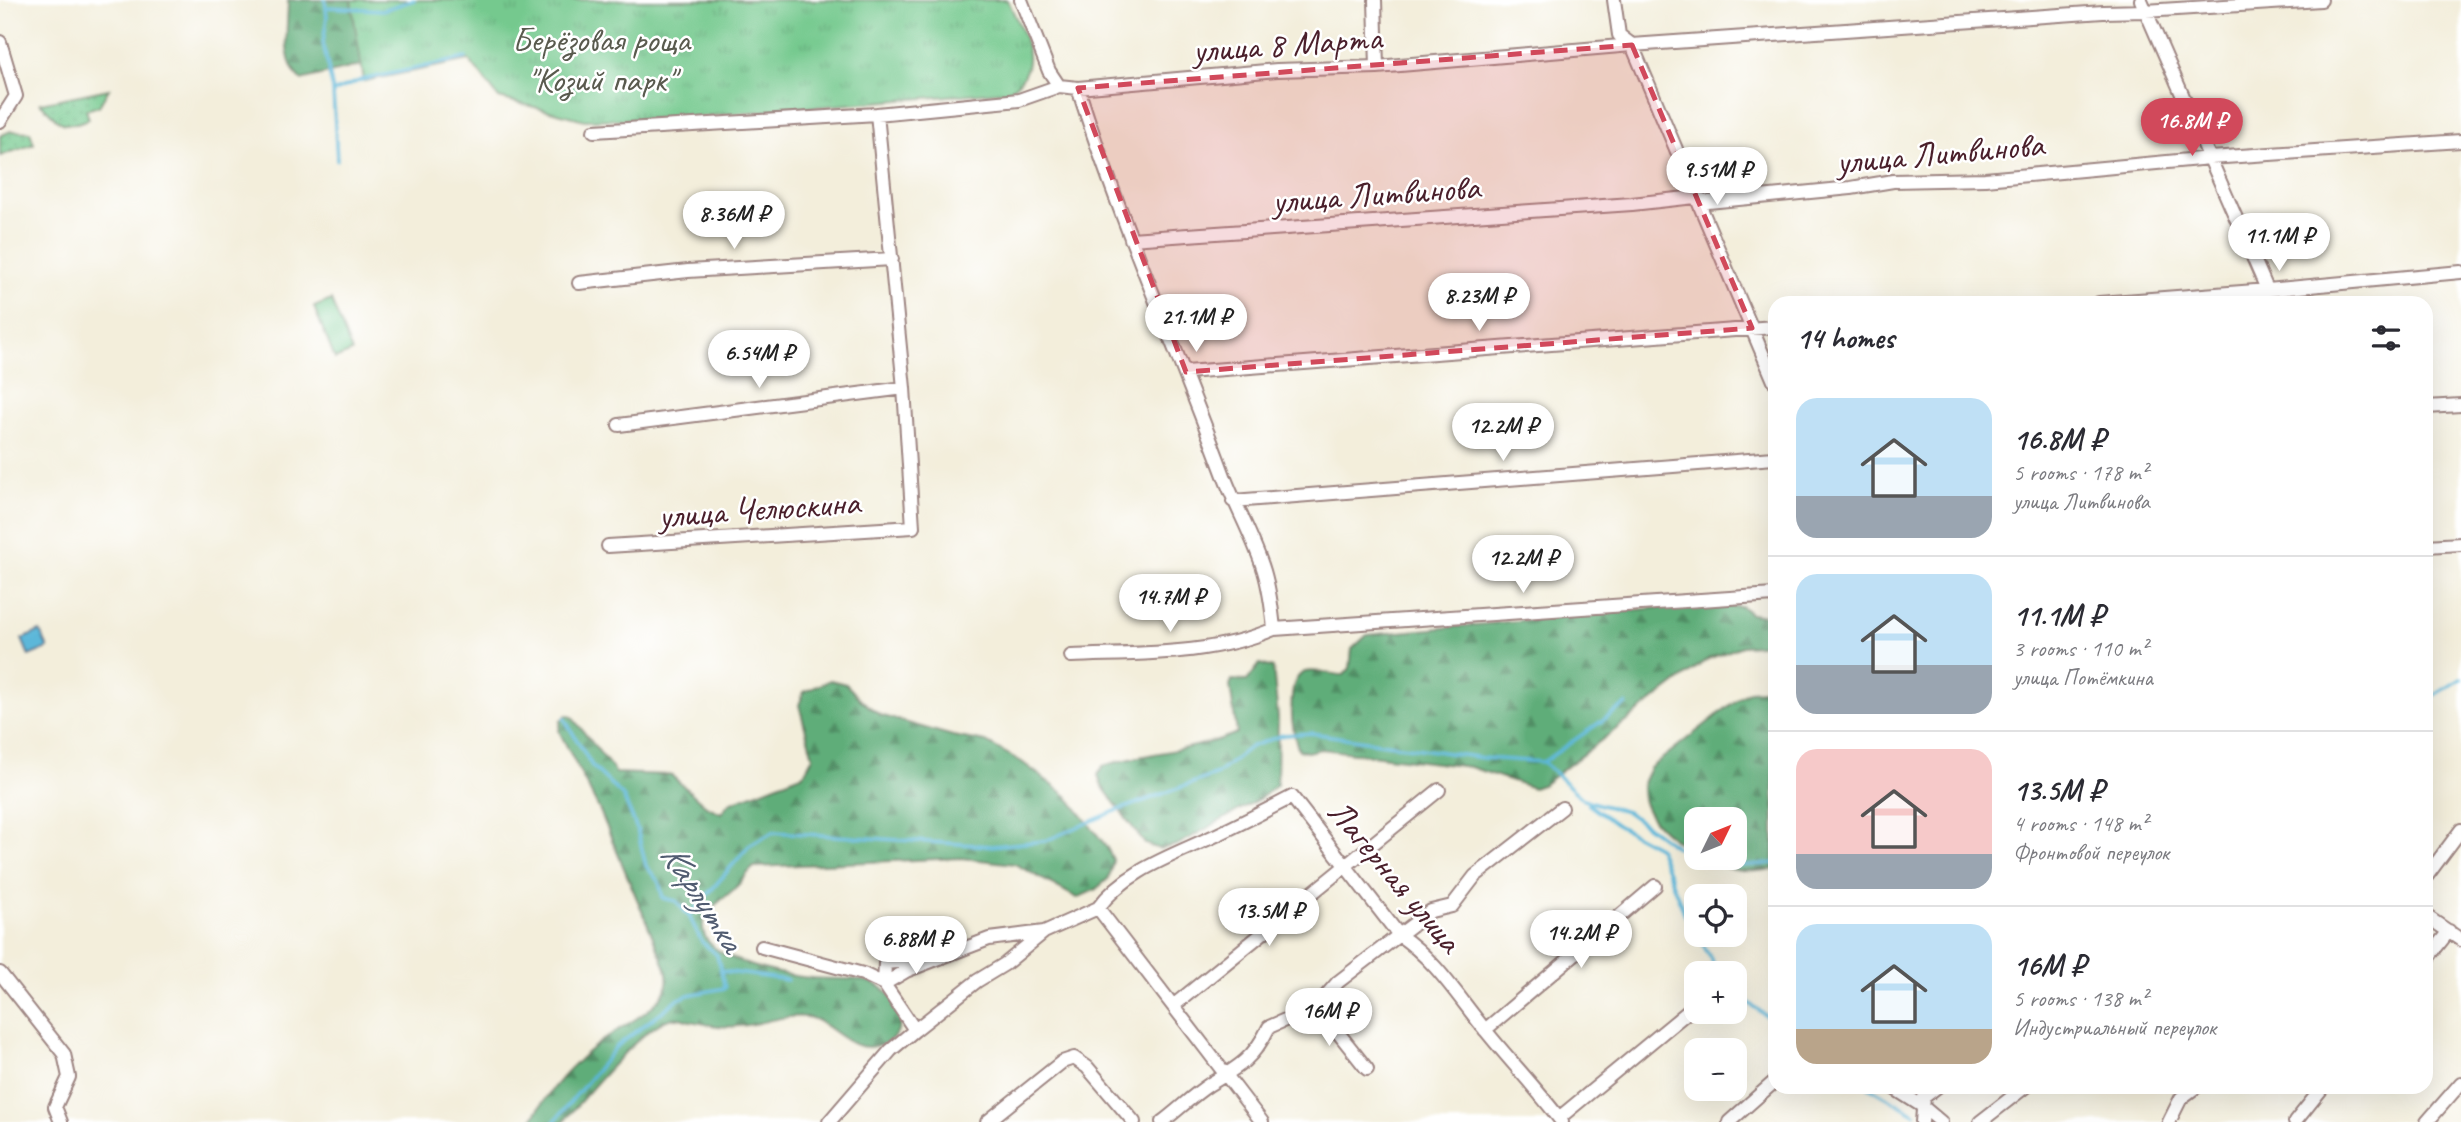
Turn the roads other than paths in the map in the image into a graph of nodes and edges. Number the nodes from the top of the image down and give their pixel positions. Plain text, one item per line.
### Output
1 (1021, 0) edge
2 (1376, 0) edge
3 (1614, 0) edge
4 (2321, 0) edge
5 (2143, 6) edge
6 (0, 42) edge
7 (1632, 45) junction
8 (1377, 67) junction
9 (1059, 86) junction
10 (1078, 88) junction
11 (877, 114) junction
12 (0, 121) edge
13 (594, 131) dead end
14 (2461, 141) edge
15 (2210, 158) junction
16 (1695, 197) junction
17 (1131, 239) junction
18 (892, 259) junction
19 (2461, 272) edge
20 (579, 283) dead end
21 (2271, 296) edge
22 (2279, 296) edge
23 (1768, 327) edge
24 (1752, 328) junction
25 (1768, 367) edge
26 (1185, 372) junction
27 (904, 388) junction
28 (2461, 405) edge
29 (2433, 407) edge
30 (619, 425) dead end
31 (1768, 458) edge
32 (1233, 501) junction
33 (2461, 544) edge
34 (608, 546) dead end
35 (2433, 546) edge
36 (1768, 595) edge
37 (1274, 629) junction
38 (1071, 656) dead end
39 (1439, 790) dead end
40 (1562, 808) dead end
41 (2461, 830) edge
42 (1344, 865) junction
43 (2433, 868) edge
44 (1655, 886) dead end
45 (1098, 908) junction
46 (2433, 921) edge
47 (2449, 931) junction
48 (1044, 932) junction
49 (1399, 935) junction
50 (2461, 940) edge
51 (762, 947) dead end
52 (2433, 951) edge
53 (0, 973) edge
54 (884, 984) junction
55 (1173, 1006) junction
56 (1317, 1006) junction
57 (1684, 1015) edge
58 (915, 1030) junction
59 (1485, 1030) junction
60 (1367, 1069) dead end
61 (1227, 1076) junction
62 (2461, 1083) edge
63 (1768, 1087) edge
64 (1903, 1094) edge
65 (1928, 1094) edge
66 (2016, 1094) edge
67 (2187, 1094) edge
68 (2317, 1094) edge
69 (1922, 1106) junction
70 (1561, 1120) edge
71 (61, 1122) edge
72 (829, 1122) edge
73 (987, 1122) edge
74 (1134, 1122) edge
75 (1162, 1122) edge
76 (1262, 1122) edge
77 (1729, 1122) edge
78 (1922, 1122) edge
79 (1941, 1122) edge
80 (1980, 1122) edge
81 (2169, 1122) edge
82 (2295, 1122) edge
83 (2427, 1122) edge

1 - 9 street
2 - 8 street
3 - 7 street
4 - 5 street, улица 8 Марта
5 - 7 street, улица 8 Марта
5 - 15 street
6 - 12 street
7 - 8 street, улица 8 Марта
7 - 16 street
8 - 10 street, улица 8 Марта
9 - 10 street, улица 8 Марта
9 - 11 street, улица 8 Марта
10 - 17 street
11 - 13 street, улица 8 Марта
11 - 18 street
14 - 15 street, улица Литвинова
15 - 16 street, улица Литвинова
15 - 21 street
16 - 17 street, улица Литвинова
16 - 24 street
17 - 26 street
18 - 20 street
18 - 27 street
19 - 22 street
23 - 24 street
24 - 25 street
24 - 26 street
26 - 32 street
27 - 30 street
27 - 34 street, улица Челюскина
28 - 29 street
31 - 32 street
32 - 37 street
33 - 35 street
36 - 37 street
37 - 38 street
39 - 42 street
40 - 49 street
41 - 43 street
42 - 45 street, Лагерная улица
42 - 49 street, Лагерная улица
42 - 55 street
44 - 59 street
45 - 48 street
45 - 55 street
46 - 47 street
47 - 50 street
47 - 52 street
48 - 54 street
48 - 58 street
49 - 56 street
49 - 59 street, Лагерная улица
51 - 54 street
53 - 71 street
54 - 58 street
55 - 61 street
56 - 60 street
56 - 61 street
57 - 70 street
58 - 72 street
59 - 70 street, Лагерная улица
61 - 75 street
61 - 76 street
62 - 83 street
63 - 77 street
64 - 69 street
65 - 69 street
66 - 80 street
67 - 81 street
68 - 82 street
69 - 78 street
69 - 79 street
73 - 74 street

